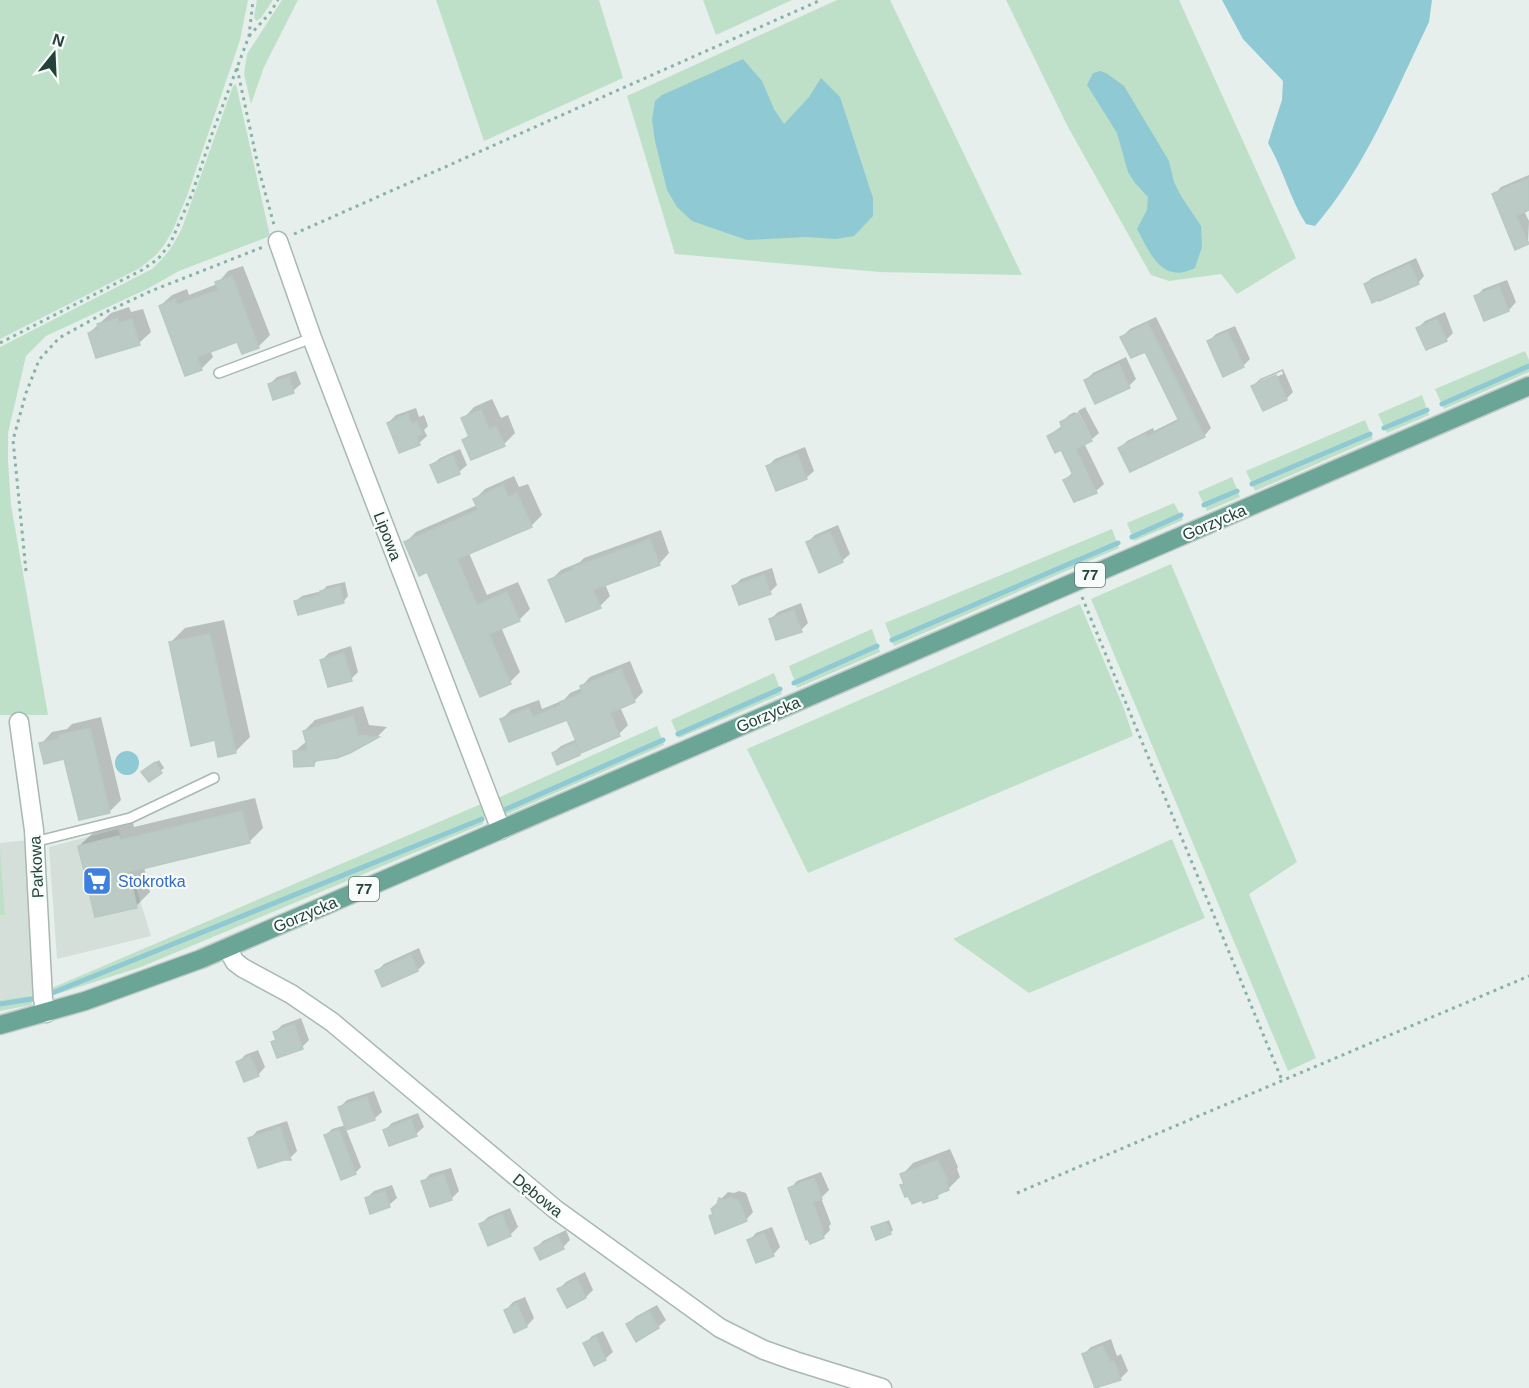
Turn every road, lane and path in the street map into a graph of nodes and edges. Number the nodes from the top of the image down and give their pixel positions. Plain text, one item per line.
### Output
1 (253, 0) edge
2 (278, 0) edge
3 (821, 0) edge
4 (249, 36) junction
5 (237, 66) junction
6 (278, 241) junction
7 (312, 338) junction
8 (0, 343) edge
9 (219, 373) dead end
10 (1529, 386) edge
11 (26, 571) dead end
12 (1075, 582) junction
13 (19, 722) dead end
14 (214, 778) dead end
15 (501, 830) junction
16 (34, 842) junction
17 (227, 948) junction
18 (1529, 976) edge
19 (46, 1013) junction
20 (0, 1025) edge
21 (1282, 1080) junction
22 (1017, 1193) dead end
23 (882, 1388) edge

1 - 4 path
2 - 4 path
3 - 6 path
4 - 5 path
5 - 6 path
5 - 8 path
6 - 7 street, Lipowa
6 - 11 path
7 - 9 lane
7 - 15 street, Lipowa
10 - 12 main road, Gorzycka / 77
12 - 15 main road, Gorzycka / 77
12 - 21 path
13 - 16 street, Parkowa
14 - 16 lane
15 - 17 main road, Gorzycka / 77
16 - 19 street, Parkowa
17 - 19 main road, Gorzycka / 77
17 - 23 street, Dębowa
18 - 21 path
19 - 20 main road, Gorzycka / 77
21 - 22 path

